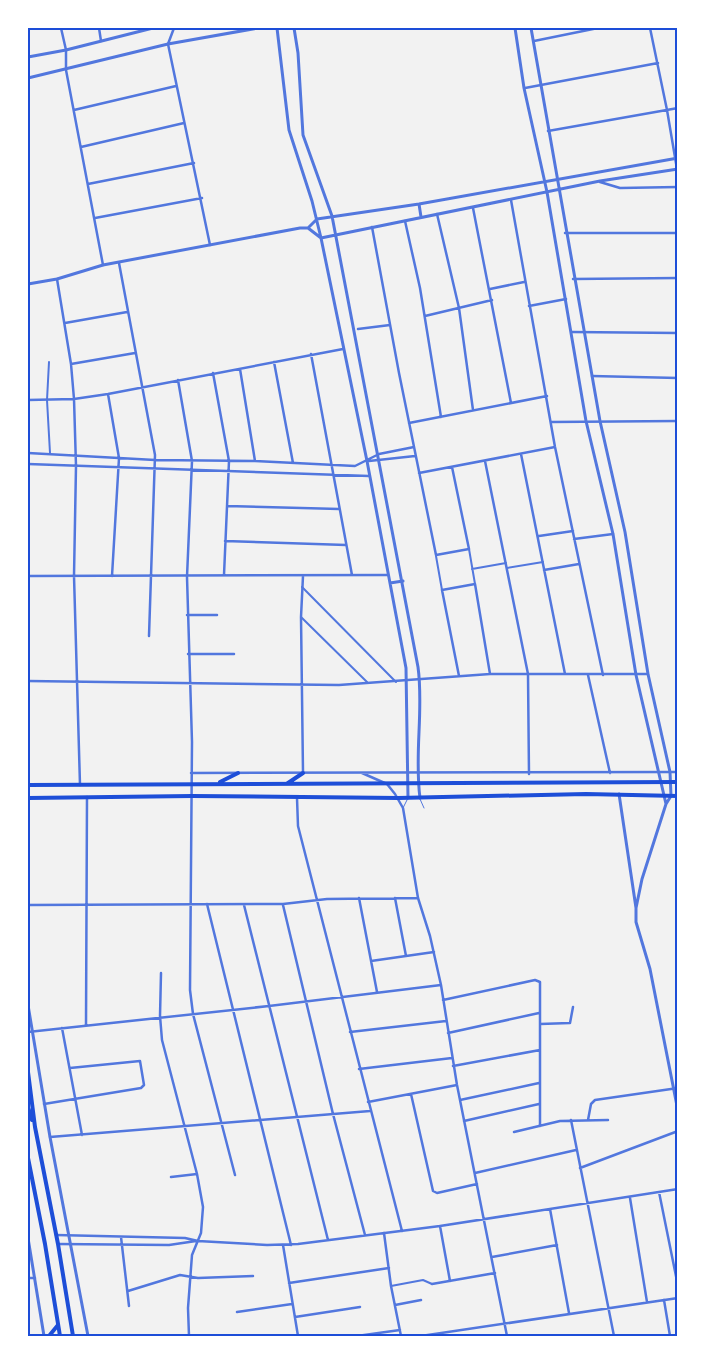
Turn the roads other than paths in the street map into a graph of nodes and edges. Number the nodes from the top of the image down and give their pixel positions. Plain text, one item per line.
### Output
1 (62, 28) edge
2 (98, 28) edge
3 (153, 28) edge
4 (174, 28) edge
5 (258, 28) edge
6 (277, 28) edge
7 (288, 28) edge
8 (294, 28) edge
9 (301, 28) edge
10 (515, 28) edge
11 (531, 28) edge
12 (598, 28) edge
13 (650, 28) edge
14 (101, 41) junction
15 (534, 41) junction
16 (168, 44) junction
17 (66, 50) junction
18 (28, 56) edge
19 (658, 63) junction
20 (66, 70) junction
21 (28, 78) edge
22 (176, 86) junction
23 (541, 86) junction
24 (524, 88) junction
25 (678, 108) edge
26 (74, 110) junction
27 (668, 110) junction
28 (184, 123) junction
29 (548, 131) junction
30 (80, 147) junction
31 (676, 158) edge
32 (194, 163) junction
33 (677, 169) edge
34 (678, 175) edge
35 (556, 179) junction
36 (600, 181) junction
37 (545, 182) junction
38 (88, 184) junction
39 (678, 187) edge
40 (558, 190) junction
41 (547, 192) junction
42 (202, 198) junction
43 (511, 200) junction
44 (419, 204) junction
45 (473, 208) junction
46 (437, 214) junction
47 (332, 216) junction
48 (421, 217) junction
49 (95, 218) junction
50 (316, 219) junction
51 (405, 221) junction
52 (372, 227) junction
53 (308, 228) junction
54 (678, 233) edge
55 (566, 234) junction
56 (334, 236) junction
57 (321, 238) junction
58 (210, 245) junction
59 (119, 263) junction
60 (103, 265) junction
61 (57, 278) junction
62 (678, 278) edge
63 (573, 280) junction
64 (524, 282) junction
65 (28, 284) edge
66 (490, 288) junction
67 (492, 300) junction
68 (566, 300) junction
69 (529, 306) junction
70 (459, 308) junction
71 (127, 312) junction
72 (425, 316) junction
73 (65, 323) junction
74 (390, 325) junction
75 (358, 329) dead end
76 (572, 332) junction
77 (584, 332) junction
78 (678, 333) edge
79 (344, 349) junction
80 (135, 353) junction
81 (312, 354) junction
82 (48, 362) dead end
83 (274, 362) junction
84 (28, 364) edge
85 (71, 364) junction
86 (240, 369) junction
87 (214, 374) junction
88 (592, 376) junction
89 (678, 378) edge
90 (178, 380) junction
91 (142, 387) junction
92 (108, 394) junction
93 (547, 396) junction
94 (74, 398) junction
95 (28, 400) edge
96 (48, 400) junction
97 (511, 403) junction
98 (473, 410) junction
99 (441, 417) junction
100 (586, 421) junction
101 (600, 421) junction
102 (678, 421) edge
103 (551, 422) junction
104 (409, 423) junction
105 (414, 447) junction
106 (555, 447) junction
107 (28, 453) edge
108 (50, 453) junction
109 (379, 454) junction
110 (521, 454) junction
111 (75, 456) junction
112 (416, 456) junction
113 (119, 458) junction
114 (155, 460) junction
115 (192, 461) junction
116 (229, 461) junction
117 (255, 461) junction
118 (367, 461) junction
119 (380, 461) junction
120 (485, 461) junction
121 (293, 463) junction
122 (28, 464) edge
123 (331, 465) junction
124 (76, 466) junction
125 (119, 467) junction
126 (452, 467) junction
127 (154, 468) junction
128 (192, 470) junction
129 (229, 470) junction
130 (333, 474) junction
131 (420, 474) junction
132 (369, 476) junction
133 (227, 506) junction
134 (339, 509) junction
135 (573, 531) junction
136 (613, 534) junction
137 (538, 536) junction
138 (574, 540) junction
139 (225, 541) junction
140 (346, 545) junction
141 (469, 549) junction
142 (436, 555) junction
143 (543, 562) junction
144 (506, 563) junction
145 (579, 564) junction
146 (506, 568) junction
147 (472, 569) junction
148 (544, 570) junction
149 (388, 575) junction
150 (28, 576) edge
151 (74, 576) junction
152 (112, 576) junction
153 (150, 576) junction
154 (224, 576) junction
155 (303, 576) junction
156 (352, 576) junction
157 (187, 577) junction
158 (403, 581) junction
159 (390, 583) junction
160 (475, 584) junction
161 (302, 587) junction
162 (442, 590) junction
163 (187, 615) junction
164 (217, 615) dead end
165 (301, 617) junction
166 (149, 636) dead end
167 (188, 654) junction
168 (234, 654) dead end
169 (490, 674) junction
170 (528, 674) junction
171 (565, 674) junction
172 (636, 674) junction
173 (648, 674) junction
174 (588, 675) junction
175 (603, 675) junction
176 (459, 676) junction
177 (420, 679) junction
178 (28, 681) edge
179 (78, 681) junction
180 (408, 681) junction
181 (396, 682) junction
182 (190, 684) junction
183 (368, 684) junction
184 (302, 685) junction
185 (659, 772) junction
186 (670, 772) junction
187 (678, 772) edge
188 (191, 773) junction
189 (238, 773) junction
190 (303, 773) junction
191 (362, 773) junction
192 (409, 773) junction
193 (417, 773) junction
194 (610, 773) junction
195 (529, 774) junction
196 (661, 782) junction
197 (672, 782) junction
198 (678, 782) edge
199 (219, 783) junction
200 (192, 784) junction
201 (287, 784) junction
202 (387, 784) junction
203 (409, 784) junction
204 (418, 784) junction
205 (28, 785) edge
206 (80, 785) junction
207 (619, 794) junction
208 (662, 795) junction
209 (192, 796) junction
210 (672, 796) junction
211 (678, 796) edge
212 (87, 797) junction
213 (28, 798) edge
214 (297, 798) junction
215 (398, 798) junction
216 (408, 798) junction
217 (420, 798) junction
218 (666, 804) junction
219 (403, 808) junction
220 (424, 808) dead end
221 (359, 898) junction
222 (395, 898) junction
223 (418, 898) junction
224 (318, 900) junction
225 (191, 903) junction
226 (207, 904) junction
227 (244, 904) junction
228 (283, 904) junction
229 (85, 905) junction
230 (28, 906) edge
231 (636, 908) junction
232 (434, 952) junction
233 (406, 956) junction
234 (371, 961) junction
235 (161, 974) dead end
236 (441, 985) junction
237 (377, 992) junction
238 (341, 997) junction
239 (443, 1000) junction
240 (305, 1001) junction
241 (28, 1005) edge
242 (269, 1006) junction
243 (573, 1007) dead end
244 (232, 1010) junction
245 (539, 1013) junction
246 (193, 1014) junction
247 (160, 1016) junction
248 (446, 1021) junction
249 (540, 1024) junction
250 (86, 1025) junction
251 (62, 1028) junction
252 (32, 1031) junction
253 (28, 1032) edge
254 (350, 1032) junction
255 (448, 1033) junction
256 (540, 1050) junction
257 (452, 1058) junction
258 (453, 1066) junction
259 (70, 1068) junction
260 (359, 1069) junction
261 (28, 1072) edge
262 (28, 1080) edge
263 (539, 1083) junction
264 (457, 1085) junction
265 (675, 1088) edge
266 (411, 1094) junction
267 (75, 1098) junction
268 (460, 1100) junction
269 (368, 1102) junction
270 (44, 1104) junction
271 (539, 1104) junction
272 (28, 1108) edge
273 (370, 1111) junction
274 (678, 1111) edge
275 (333, 1114) junction
276 (296, 1116) junction
277 (259, 1120) junction
278 (571, 1120) junction
279 (588, 1120) junction
280 (608, 1120) dead end
281 (464, 1121) junction
282 (222, 1123) junction
283 (185, 1126) junction
284 (540, 1126) junction
285 (35, 1127) junction
286 (678, 1131) edge
287 (514, 1132) dead end
288 (82, 1135) junction
289 (50, 1137) junction
290 (576, 1150) junction
291 (28, 1158) edge
292 (580, 1168) junction
293 (474, 1173) junction
294 (198, 1174) junction
295 (236, 1176) dead end
296 (171, 1177) dead end
297 (476, 1184) junction
298 (678, 1190) edge
299 (659, 1192) junction
300 (630, 1198) junction
301 (588, 1203) junction
302 (550, 1209) junction
303 (484, 1219) junction
304 (440, 1226) junction
305 (402, 1231) junction
306 (384, 1233) junction
307 (56, 1235) junction
308 (69, 1236) junction
309 (365, 1236) junction
310 (121, 1237) junction
311 (28, 1238) edge
312 (328, 1240) junction
313 (198, 1241) junction
314 (58, 1244) junction
315 (71, 1244) junction
316 (122, 1244) junction
317 (283, 1245) junction
318 (291, 1245) junction
319 (557, 1245) junction
320 (492, 1257) junction
321 (389, 1268) junction
322 (495, 1274) junction
323 (190, 1276) junction
324 (253, 1276) dead end
325 (28, 1278) edge
326 (35, 1278) junction
327 (450, 1281) junction
328 (289, 1283) junction
329 (432, 1284) joint
330 (391, 1286) junction
331 (678, 1286) edge
332 (128, 1291) junction
333 (678, 1298) edge
334 (421, 1300) dead end
335 (664, 1300) junction
336 (647, 1302) junction
337 (292, 1304) junction
338 (395, 1305) junction
339 (130, 1306) dead end
340 (360, 1306) dead end
341 (609, 1308) junction
342 (237, 1312) dead end
343 (569, 1314) junction
344 (294, 1318) junction
345 (504, 1323) junction
346 (58, 1325) junction
347 (400, 1330) junction
348 (44, 1336) edge
349 (49, 1336) edge
350 (60, 1336) edge
351 (73, 1336) edge
352 (88, 1336) edge
353 (189, 1336) edge
354 (298, 1336) edge
355 (357, 1336) edge
356 (401, 1336) edge
357 (421, 1336) edge
358 (507, 1336) edge
359 (614, 1336) edge
360 (670, 1336) edge

1 - 17 street
2 - 14 street
3 - 14 street
4 - 16 street
5 - 16 street
6 - 50 street
7 - 8 street
8 - 9 street
8 - 47 street
10 - 24 street
11 - 15 street
12 - 15 street
13 - 19 street
14 - 17 street
15 - 23 street
16 - 20 street
16 - 22 street
17 - 18 street
17 - 20 street
19 - 23 street
19 - 27 street
20 - 21 street
20 - 26 street
22 - 26 street
22 - 28 street
23 - 24 street
23 - 29 street
24 - 37 street
25 - 27 street
26 - 30 street
27 - 29 street
27 - 31 street
28 - 30 street
28 - 32 street
29 - 35 street
30 - 38 street
31 - 33 street
31 - 35 street
32 - 38 street
32 - 42 street
33 - 34 street
33 - 36 street
35 - 37 street
35 - 40 street
36 - 39 street
36 - 40 street
37 - 41 street
37 - 44 street
38 - 49 street
40 - 41 street
40 - 55 street
41 - 43 street
41 - 68 street
42 - 49 street
42 - 58 street
43 - 45 street
43 - 64 street
44 - 47 street
44 - 48 street
45 - 46 street
45 - 66 street
46 - 48 street
46 - 70 street
47 - 50 street
47 - 56 street
48 - 51 street
49 - 60 street
50 - 53 street
50 - 57 street
51 - 52 street
51 - 72 street
52 - 56 street
52 - 74 street
53 - 57 street
53 - 58 street
54 - 55 street
55 - 63 street
56 - 57 street
56 - 109 street
57 - 79 street
58 - 59 street
59 - 60 street
59 - 71 street
60 - 61 street
61 - 65 street
61 - 73 street
62 - 63 street
63 - 77 street
64 - 66 street
64 - 69 street
66 - 67 street
67 - 70 street
67 - 97 street
68 - 69 street
68 - 76 street
69 - 93 street
70 - 72 street
70 - 98 street
71 - 73 street
71 - 80 street
72 - 99 street
73 - 85 street
74 - 75 street
74 - 104 street
76 - 77 street
76 - 100 street
77 - 78 street
77 - 88 street
79 - 81 street
79 - 118 street
80 - 85 street
80 - 91 street
81 - 83 street
81 - 123 street
82 - 96 street
83 - 86 street
83 - 121 street
84 - 95 street
85 - 94 street
86 - 87 street
86 - 117 street
87 - 90 street
87 - 116 street
88 - 89 street
88 - 101 street
90 - 91 street
90 - 115 street
91 - 92 street
91 - 114 street
92 - 94 street
92 - 113 street
93 - 97 street
93 - 103 street
94 - 96 street
94 - 111 street
95 - 96 street
95 - 107 street
96 - 108 street
97 - 98 street
98 - 99 street
99 - 104 street
100 - 101 street
100 - 103 street
100 - 136 street
101 - 102 street
101 - 173 street
103 - 106 street
104 - 105 street
105 - 109 street
105 - 112 street
106 - 110 street
106 - 135 street
107 - 108 street
108 - 111 street
109 - 118 street
109 - 119 street
110 - 120 street
110 - 137 street
111 - 113 street
111 - 124 street
112 - 119 street
112 - 131 street
113 - 114 street
113 - 125 street
114 - 115 street
114 - 127 street
115 - 116 street
115 - 128 street
116 - 117 street
116 - 129 street
117 - 121 street
118 - 119 street
118 - 123 street
118 - 132 street
119 - 158 street
120 - 126 street
120 - 144 street
121 - 123 street
122 - 124 street
123 - 130 street
124 - 125 street
124 - 151 street
125 - 127 street
125 - 152 street
126 - 131 street
126 - 141 street
127 - 128 street
127 - 153 street
128 - 129 street
128 - 157 street
129 - 130 street
129 - 133 street
130 - 132 street
130 - 134 street
131 - 142 street
132 - 149 street
133 - 134 street
133 - 139 street
134 - 140 street
135 - 137 street
135 - 138 street
136 - 138 street
136 - 172 street
137 - 143 street
138 - 145 street
139 - 140 street
139 - 154 street
140 - 156 street
141 - 142 street
141 - 147 street
142 - 162 street
143 - 146 street
143 - 148 street
144 - 146 street
144 - 147 street
145 - 148 street
145 - 175 street
146 - 170 street
147 - 160 street
148 - 171 street
149 - 156 street
149 - 159 street
150 - 151 street
151 - 152 street
151 - 179 street
152 - 153 street
153 - 157 street
153 - 166 street
154 - 155 street
154 - 157 street
155 - 156 street
155 - 161 street
157 - 163 street
158 - 159 street
158 - 177 street
159 - 180 street
160 - 162 street
160 - 169 street
161 - 165 street
161 - 181 street
162 - 176 street
163 - 164 street
163 - 167 street
165 - 183 street
165 - 184 street
167 - 168 street
167 - 182 street
169 - 170 street
169 - 176 street
170 - 171 street
170 - 195 street
171 - 174 street
172 - 173 street
172 - 175 street
172 - 185 street
173 - 186 street
174 - 175 street
174 - 194 street
176 - 177 street
177 - 180 street
177 - 193 street
178 - 179 street
179 - 182 street
179 - 206 street
180 - 181 street
180 - 192 street
181 - 183 street
182 - 184 street
182 - 188 street
183 - 184 street
184 - 190 street
185 - 186 street
185 - 194 street
185 - 196 street
186 - 187 street
186 - 197 street
188 - 189 street
188 - 200 street
189 - 190 street
189 - 199 main road
190 - 191 street
190 - 201 main road
191 - 192 street
191 - 202 street
192 - 193 street
192 - 203 street
193 - 195 street
193 - 204 street
194 - 195 street
196 - 197 main road
196 - 204 main road
196 - 208 street
197 - 198 main road
197 - 210 street
199 - 200 main road
199 - 201 main road
200 - 206 main road
200 - 209 street
201 - 202 main road
202 - 203 main road
202 - 215 street
203 - 204 main road
203 - 216 street
204 - 217 street
205 - 206 main road
207 - 208 main road
207 - 217 main road
207 - 231 street
208 - 210 main road
208 - 218 street
209 - 212 main road
209 - 214 main road
209 - 225 street
210 - 211 main road
210 - 218 street
212 - 213 main road
212 - 229 street
214 - 215 main road
214 - 224 street
215 - 216 main road
215 - 219 street
216 - 217 main road
216 - 219 lane
217 - 220 lane
218 - 231 street
219 - 223 street
221 - 222 street
221 - 224 street
221 - 234 street
222 - 223 street
222 - 233 street
223 - 232 street
224 - 228 street
224 - 238 street
225 - 226 street
225 - 229 street
225 - 246 street
226 - 227 street
226 - 244 street
227 - 228 street
227 - 242 street
228 - 240 street
229 - 230 street
229 - 250 street
231 - 265 street
232 - 233 street
232 - 236 street
233 - 234 street
234 - 237 street
235 - 247 street
236 - 237 street
236 - 239 street
237 - 238 street
238 - 240 street
238 - 254 street
239 - 245 street
239 - 248 street
240 - 242 street
240 - 275 street
241 - 252 street
242 - 244 street
242 - 276 street
243 - 249 street
244 - 246 street
244 - 277 street
245 - 249 street
245 - 255 street
246 - 247 street
246 - 282 street
247 - 250 street
247 - 283 street
248 - 254 street
248 - 255 street
249 - 256 street
250 - 251 street
251 - 252 street
251 - 259 street
252 - 253 street
252 - 270 street
254 - 260 street
255 - 257 street
256 - 258 street
256 - 263 street
257 - 258 street
257 - 260 street
258 - 264 street
259 - 267 street
259 - 267 street
260 - 269 street
261 - 262 main road
262 - 285 main road
263 - 268 street
263 - 271 street
264 - 266 street
264 - 268 street
265 - 274 street
265 - 279 street
266 - 269 street
266 - 297 street
267 - 270 street
267 - 288 street
268 - 281 street
269 - 273 street
270 - 289 street
271 - 281 street
271 - 284 street
272 - 285 main road
273 - 275 street
273 - 305 street
275 - 276 street
275 - 309 street
276 - 277 street
276 - 312 street
277 - 282 street
277 - 318 street
278 - 279 street
278 - 284 street
278 - 290 street
279 - 280 street
281 - 293 street
282 - 283 street
282 - 295 street
283 - 288 street
283 - 294 street
284 - 287 street
285 - 307 main road
286 - 292 street
288 - 289 street
289 - 308 street
290 - 292 street
290 - 293 street
291 - 346 main road
292 - 301 street
293 - 297 street
294 - 296 street
294 - 313 street
297 - 303 street
298 - 299 street
299 - 300 street
299 - 331 street
300 - 301 street
300 - 336 street
301 - 302 street
301 - 341 street
302 - 303 street
302 - 319 street
303 - 304 street
303 - 320 street
304 - 305 street
304 - 327 street
305 - 306 street
306 - 309 street
306 - 321 street
307 - 308 street
307 - 314 main road
308 - 310 street
308 - 315 street
309 - 312 street
310 - 313 street
310 - 316 street
311 - 326 street
312 - 318 street
313 - 316 street
313 - 317 street
313 - 323 street
314 - 315 street
314 - 351 main road
315 - 316 street
315 - 352 street
316 - 332 street
317 - 318 street
317 - 328 street
319 - 320 street
319 - 343 street
320 - 322 street
321 - 328 street
321 - 330 street
322 - 327 street
322 - 345 street
323 - 324 street
323 - 332 street
323 - 353 street
325 - 326 street
326 - 348 street
327 - 329 street
328 - 337 street
329 - 330 street
330 - 338 street
332 - 339 street
333 - 335 street
334 - 338 street
335 - 336 street
335 - 360 street
336 - 341 street
337 - 342 street
337 - 344 street
338 - 347 street
340 - 344 street
341 - 343 street
341 - 359 street
343 - 345 street
344 - 354 street
345 - 357 street
345 - 358 street
346 - 349 main road
346 - 350 main road
347 - 355 street
347 - 356 street

